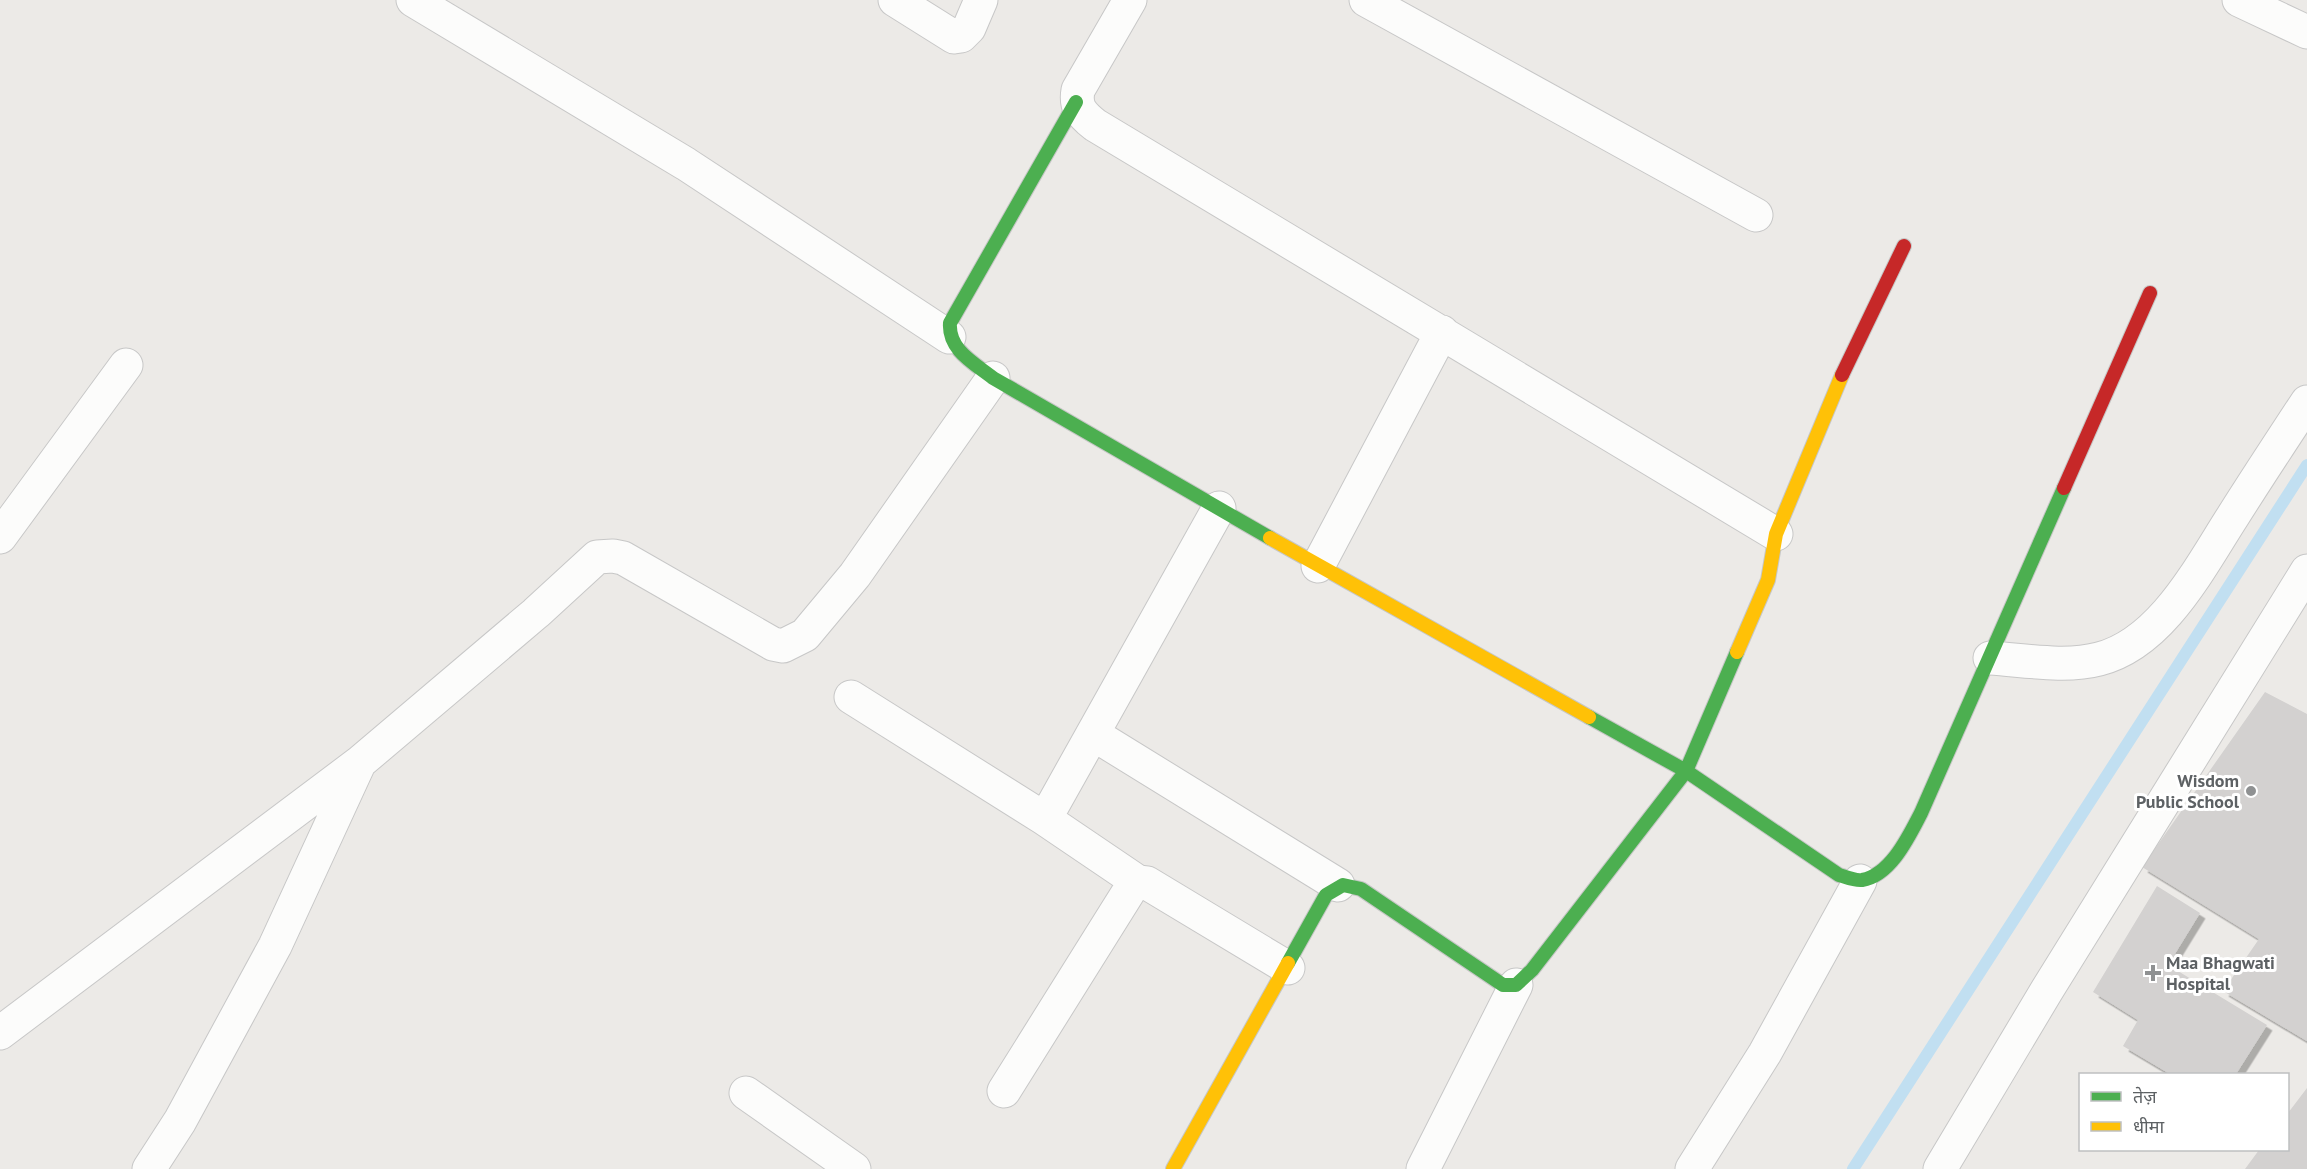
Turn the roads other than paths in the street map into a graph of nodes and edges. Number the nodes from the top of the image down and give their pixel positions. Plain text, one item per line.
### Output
1 (413, 0) edge
2 (895, 0) edge
3 (981, 0) edge
4 (1130, 0) edge
5 (1366, 0) edge
6 (2239, 0) edge
7 (2307, 32) edge
8 (1076, 102) junction
9 (1756, 215) dead end
10 (1904, 246) dead end
11 (2150, 293) dead end
12 (1442, 332) junction
13 (949, 337) junction
14 (126, 365) dead end
15 (993, 378) junction
16 (2307, 402) edge
17 (1219, 508) junction
18 (1776, 534) junction
19 (0, 537) edge
20 (1318, 566) junction
21 (2307, 571) edge
22 (1990, 658) junction
23 (851, 697) dead end
24 (1093, 734) junction
25 (359, 763) junction
26 (1686, 771) junction
27 (1045, 819) junction
28 (1860, 881) junction
29 (1138, 882) junction
30 (1338, 885) junction
31 (1288, 968) junction
32 (1516, 985) junction
33 (0, 1033) edge
34 (1004, 1091) dead end
35 (746, 1093) dead end
36 (1179, 1167) edge
37 (149, 1169) edge
38 (854, 1169) edge
39 (1423, 1169) edge
40 (1692, 1169) edge
41 (1941, 1169) edge

1 - 13 street
2 - 3 street
4 - 8 street
5 - 9 street
6 - 7 street
8 - 12 street
8 - 13 street
10 - 18 street
11 - 22 street
12 - 18 street
12 - 20 street
13 - 15 street
14 - 19 street
15 - 17 street
15 - 25 street
16 - 22 street
17 - 20 street
17 - 24 street
18 - 26 street
20 - 26 street
21 - 41 street
22 - 28 street
23 - 27 street
24 - 27 street
24 - 30 street
25 - 33 street
25 - 37 street
26 - 28 street
26 - 32 street
27 - 29 street
28 - 40 street
29 - 31 street
29 - 34 street
30 - 31 street
30 - 32 street
31 - 36 street
32 - 39 street
35 - 38 street

